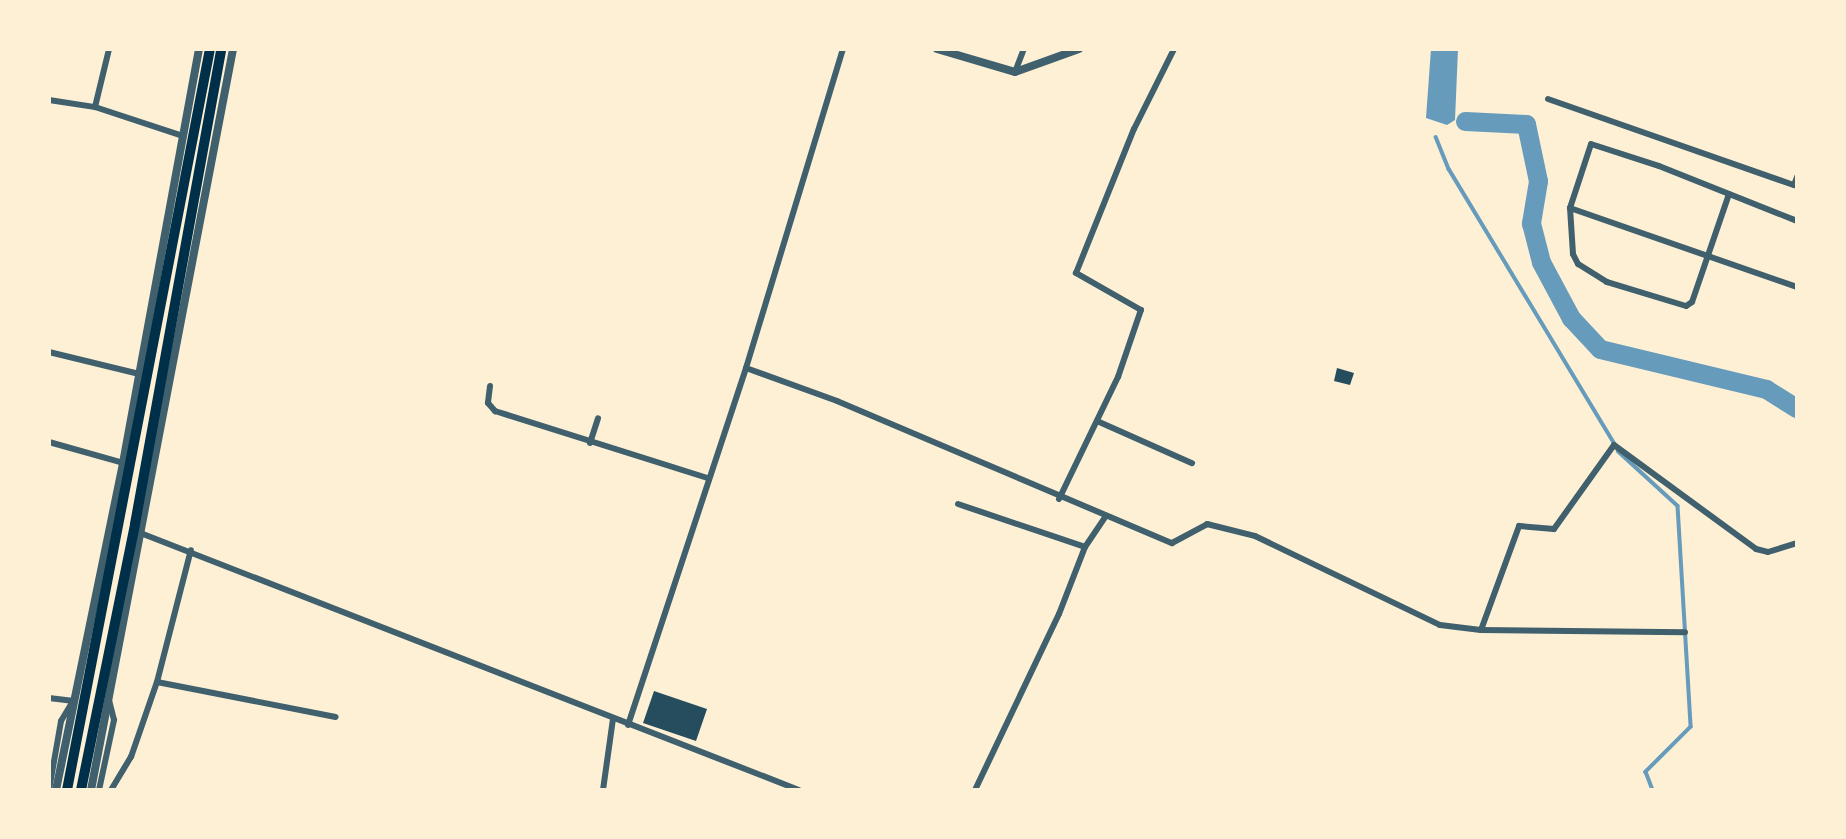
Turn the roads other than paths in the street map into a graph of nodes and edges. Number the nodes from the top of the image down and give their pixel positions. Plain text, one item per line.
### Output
1 (108, 49) edge
2 (199, 49) edge
3 (210, 49) edge
4 (221, 49) edge
5 (233, 49) edge
6 (843, 49) edge
7 (937, 49) edge
8 (1024, 49) edge
9 (1079, 49) edge
10 (1174, 49) edge
11 (1015, 72) junction
12 (1548, 99) dead end
13 (49, 100) edge
14 (95, 107) junction
15 (183, 136) junction
16 (1797, 177) edge
17 (1730, 194) junction
18 (186, 207) junction
19 (1570, 208) junction
20 (1797, 220) edge
21 (172, 225) junction
22 (1708, 256) junction
23 (1797, 287) edge
24 (159, 292) junction
25 (49, 352) edge
26 (746, 368) junction
27 (139, 374) junction
28 (490, 386) dead end
29 (598, 418) dead end
30 (1097, 421) junction
31 (49, 442) edge
32 (590, 443) junction
33 (123, 463) junction
34 (1192, 463) dead end
35 (707, 478) junction
36 (1059, 499) junction
37 (958, 504) dead end
38 (1105, 517) junction
39 (143, 534) junction
40 (1797, 544) edge
41 (1085, 547) junction
42 (191, 550) junction
43 (1481, 630) junction
44 (1685, 632) dead end
45 (157, 682) junction
46 (49, 698) edge
47 (75, 698) junction
48 (108, 700) junction
49 (78, 717) junction
50 (101, 717) junction
51 (336, 717) dead end
52 (613, 719) junction
53 (628, 725) junction
54 (49, 790) edge
55 (56, 790) edge
56 (67, 790) edge
57 (81, 790) edge
58 (91, 790) edge
59 (99, 790) edge
60 (111, 790) edge
61 (603, 790) edge
62 (799, 790) edge
63 (975, 790) edge

1 - 14 street
2 - 15 street
3 - 18 highway
4 - 18 highway
5 - 39 street
6 - 26 street
7 - 11 street
8 - 11 street
9 - 11 street
10 - 30 street
12 - 16 street
13 - 14 street
14 - 15 street
15 - 21 street
17 - 19 street
17 - 20 street
17 - 22 street
18 - 21 highway
18 - 50 highway
19 - 22 street
19 - 22 street
21 - 24 highway
22 - 23 street
24 - 27 street
24 - 49 highway
25 - 27 street
26 - 35 street
26 - 36 street
27 - 33 street
28 - 32 street
29 - 32 street
30 - 34 street
30 - 36 street
31 - 33 street
32 - 35 street
33 - 47 street
35 - 53 street
36 - 38 street
37 - 41 street
38 - 41 street
38 - 43 street
39 - 42 street
39 - 48 street
40 - 43 street
41 - 63 street
42 - 45 street
42 - 52 street
43 - 44 street
45 - 51 street
45 - 60 street
46 - 47 street
47 - 49 street
47 - 54 street
48 - 50 street
48 - 59 street
49 - 55 street
49 - 56 highway
50 - 57 highway
50 - 58 street
52 - 53 street
52 - 61 street
53 - 62 street

